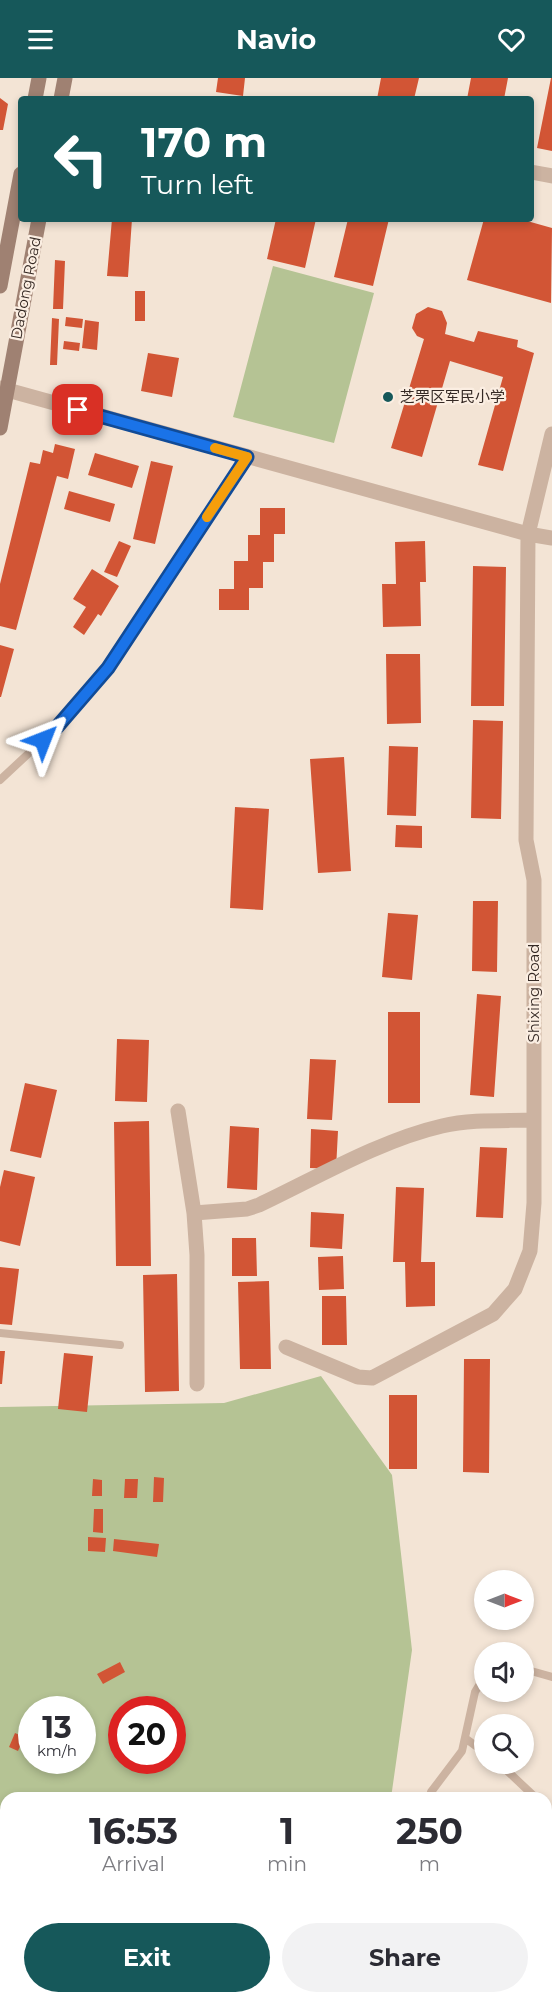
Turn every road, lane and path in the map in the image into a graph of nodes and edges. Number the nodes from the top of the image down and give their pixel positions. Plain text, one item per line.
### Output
1 (39, 78) edge
2 (65, 78) edge
3 (36, 96) edge
4 (62, 96) edge
5 (534, 173) edge
6 (552, 176) edge
7 (18, 190) edge
8 (38, 222) edge
9 (0, 286) edge
10 (0, 388) edge
11 (0, 428) edge
12 (552, 434) edge
13 (247, 457) junction
14 (528, 534) junction
15 (552, 538) edge
16 (0, 780) edge
17 (178, 1111) dead end
18 (534, 1120) junction
19 (194, 1214) junction
20 (0, 1333) edge
21 (120, 1345) dead end
22 (286, 1347) dead end
23 (197, 1384) dead end
24 (534, 1672) edge
25 (552, 1677) edge
26 (474, 1697) edge
27 (465, 1738) junction
28 (474, 1745) edge
29 (511, 1774) edge
30 (432, 1792) edge
31 (530, 1792) edge

1 - 3 street
2 - 4 street
5 - 6 street
7 - 9 street, Dadong Road
8 - 11 street, Dadong Road
10 - 13 street
12 - 14 street, Shixing Road
13 - 14 street
13 - 16 lane
14 - 15 street
14 - 18 street, Shixing Road
17 - 19 street
18 - 19 street
18 - 22 street, Shixing Road
19 - 23 street
20 - 21 lane
24 - 25 lane
26 - 27 lane
27 - 28 lane
27 - 30 lane
29 - 31 lane

